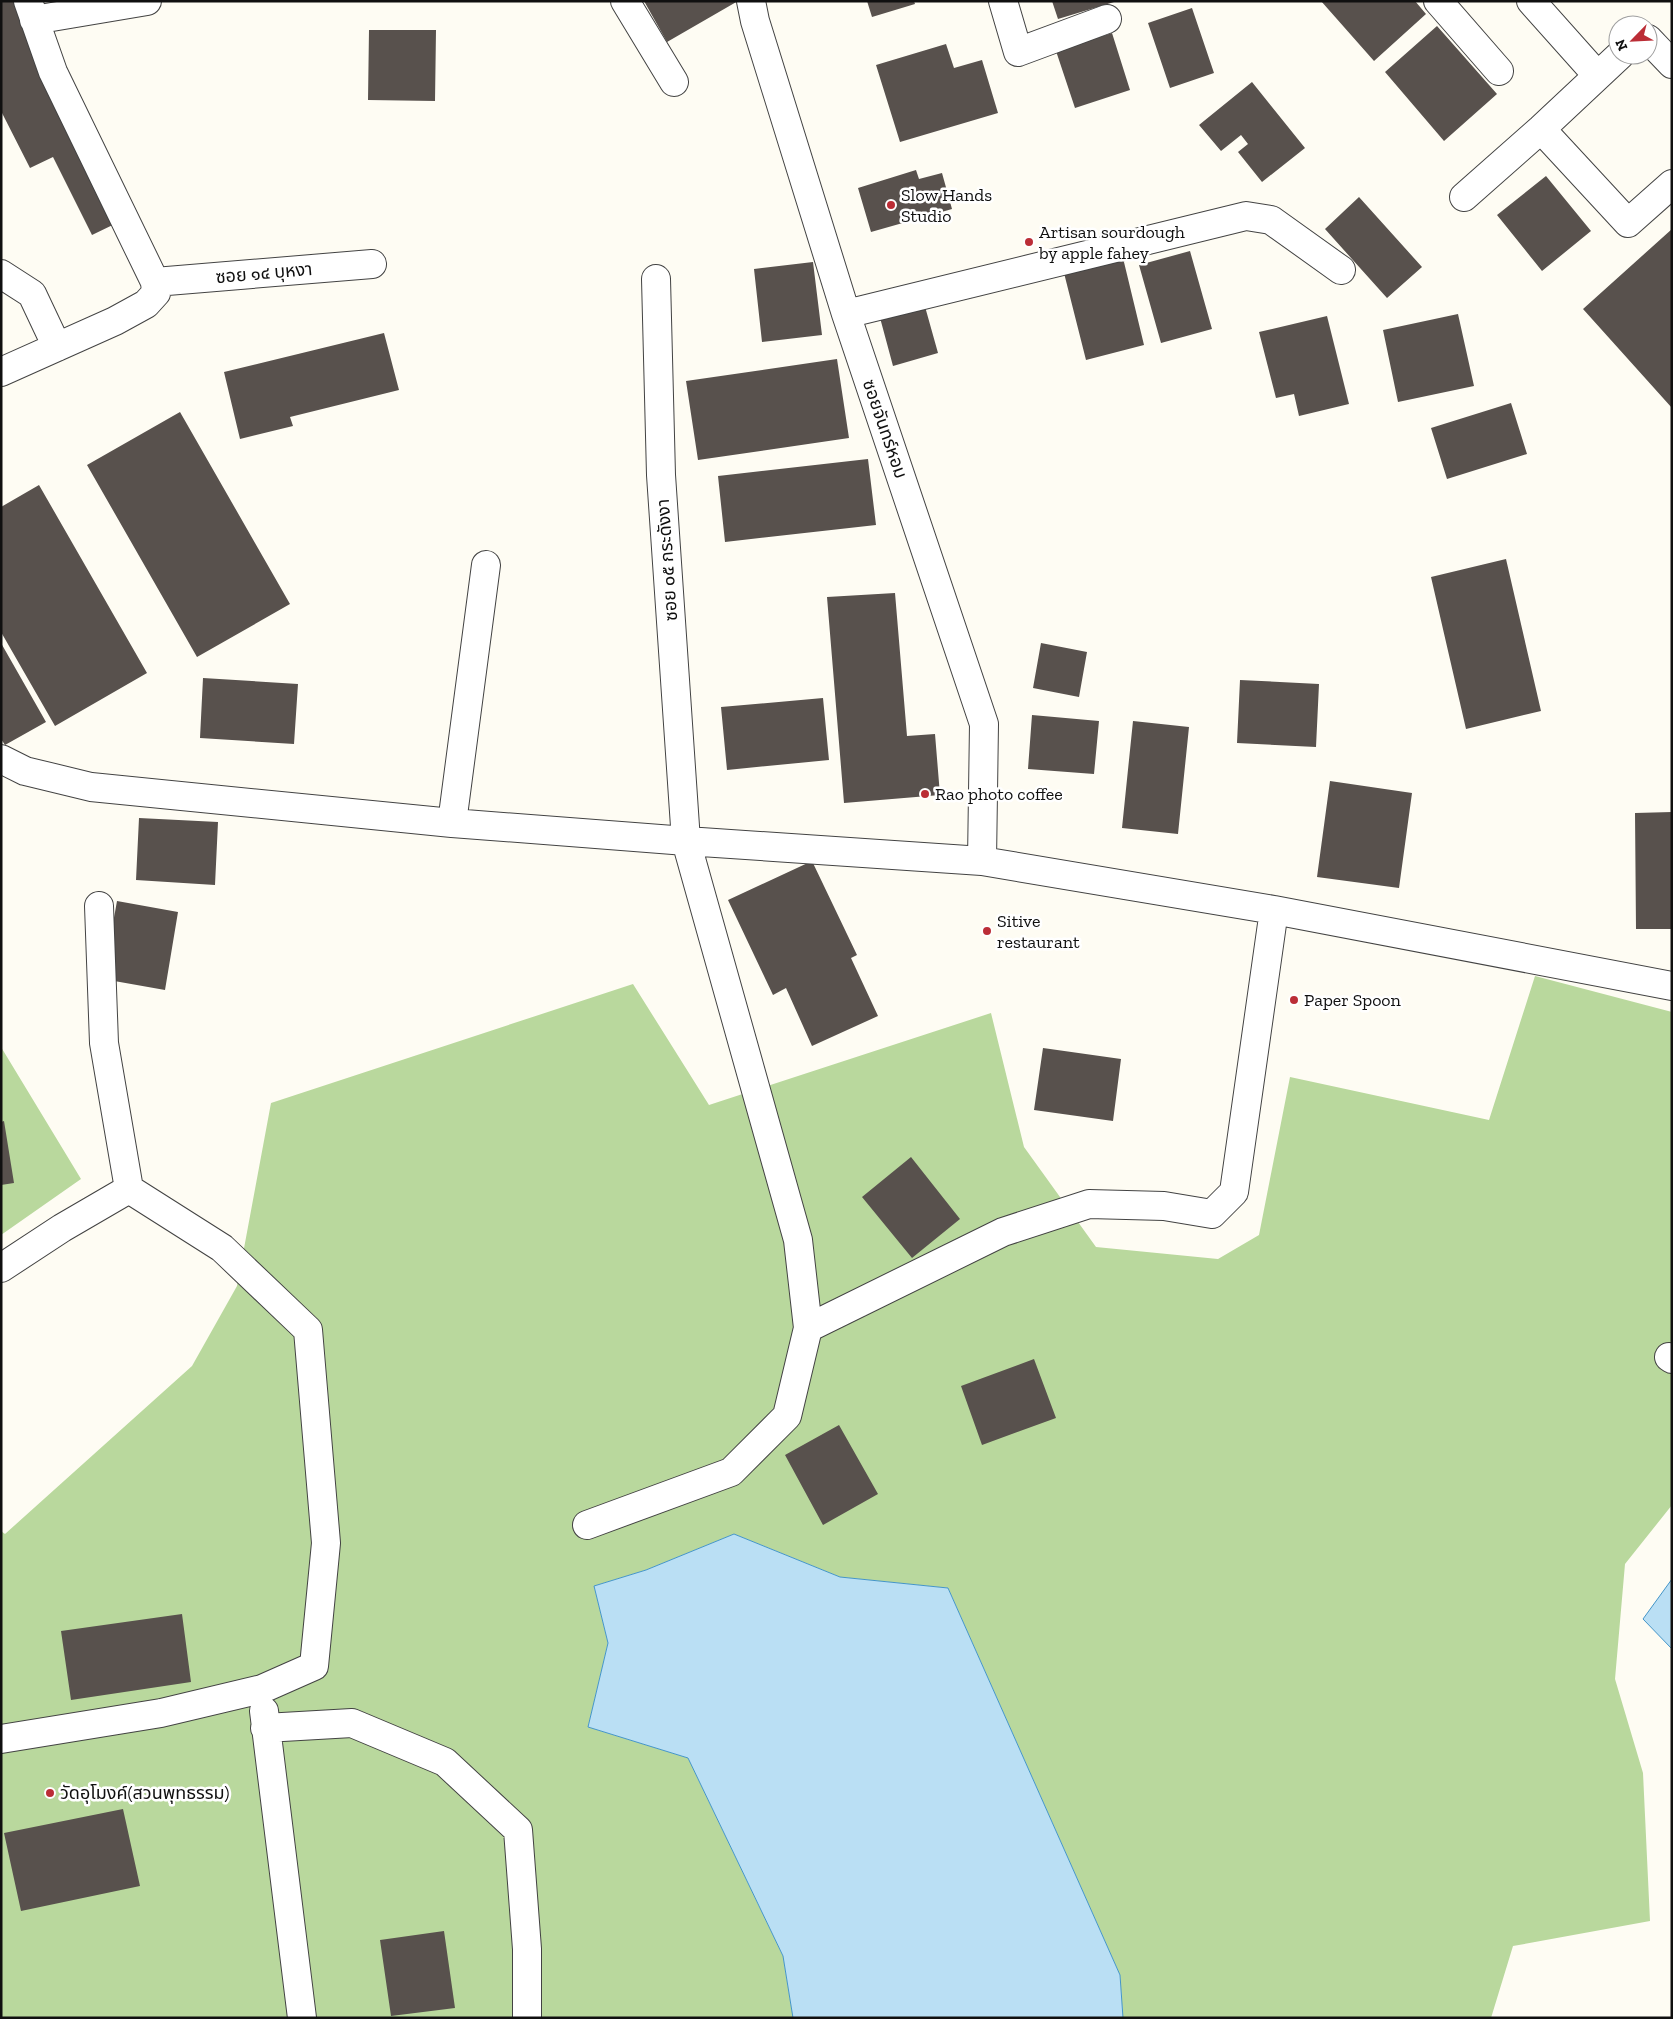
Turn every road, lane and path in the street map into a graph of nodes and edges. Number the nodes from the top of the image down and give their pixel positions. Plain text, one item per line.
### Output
1 (147, 1) edge
2 (625, 1) edge
3 (750, 1) edge
4 (1003, 1) edge
5 (1438, 1) edge
6 (1531, 1) edge
7 (31, 11) edge
8 (1107, 19) dead end
9 (1658, 49) edge
10 (1672, 64) edge
11 (1608, 65) edge
12 (1499, 70) dead end
13 (1597, 75) junction
14 (674, 82) dead end
15 (1541, 129) junction
16 (1672, 184) edge
17 (1464, 197) dead end
18 (372, 264) dead end
19 (1341, 270) dead end
20 (1, 274) edge
21 (656, 279) dead end
22 (155, 282) junction
23 (846, 314) junction
24 (57, 347) junction
25 (1, 372) edge
26 (486, 565) dead end
27 (1, 759) edge
28 (452, 823) junction
29 (686, 842) junction
30 (982, 861) junction
31 (100, 906) dead end
32 (1274, 910) junction
33 (1672, 986) edge
34 (129, 1189) junction
35 (1, 1268) edge
36 (808, 1328) junction
37 (587, 1525) dead end
38 (262, 1689) junction
39 (266, 1728) junction
40 (1, 1739) edge
41 (302, 2018) edge
42 (527, 2018) edge

1 - 7 street
2 - 14 street
3 - 23 street, ซอยจันทร์หอม
4 - 8 street
5 - 12 street
6 - 13 street
7 - 22 street
9 - 10 street
11 - 13 street
13 - 15 street
15 - 16 street
15 - 17 street
18 - 22 street, ซอย ๑๔ บุหงา
19 - 23 street
20 - 24 street
21 - 29 street, ซอย ๐๕ กระดังงา
22 - 24 street
23 - 30 street, ซอยจันทร์หอม
24 - 25 street
26 - 28 street
27 - 28 street
28 - 29 street
29 - 30 street
29 - 36 street, ซอย ๐๕ กระดังงา
30 - 32 street
31 - 34 street
32 - 33 street
32 - 36 street
34 - 35 street
34 - 38 street
36 - 37 street, ซอย ๐๕ กระดังงา
38 - 39 street
38 - 40 street
39 - 41 street
39 - 42 street

